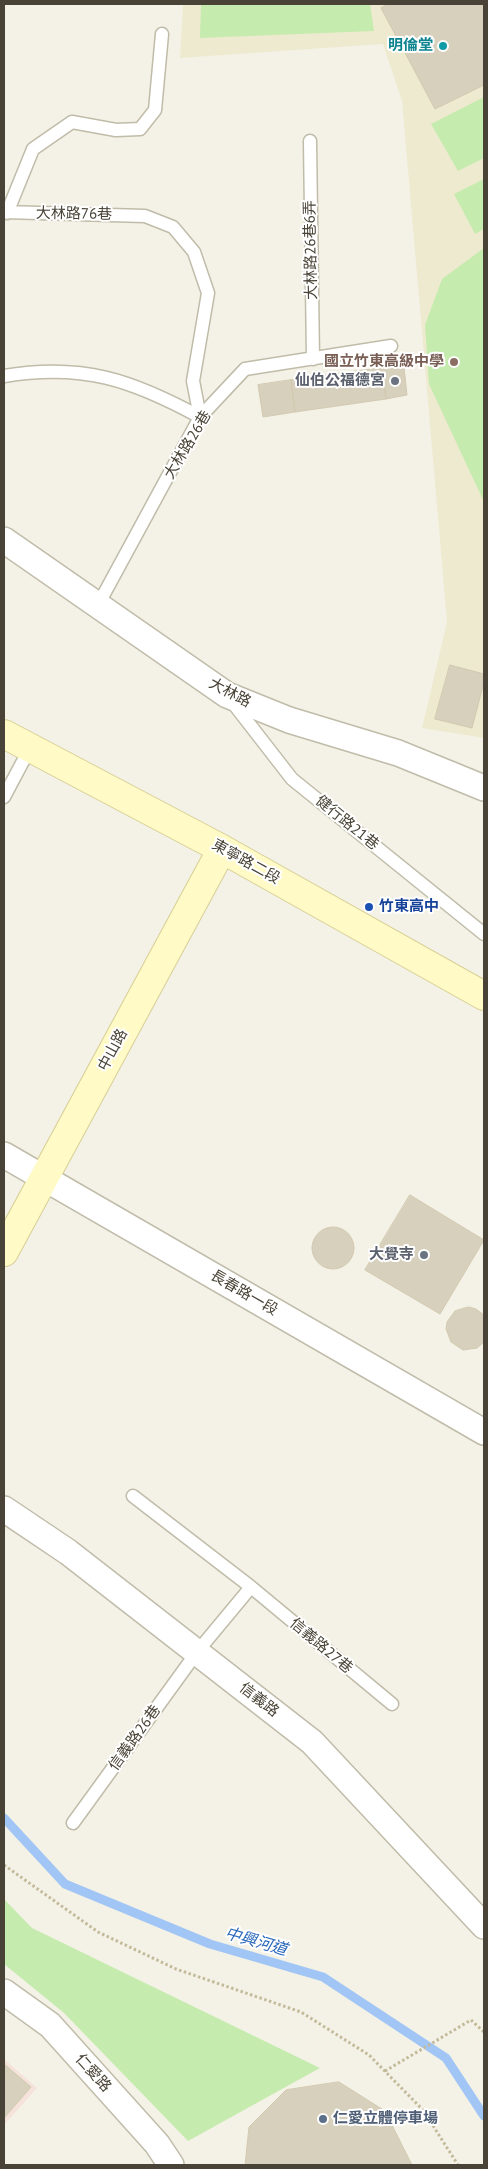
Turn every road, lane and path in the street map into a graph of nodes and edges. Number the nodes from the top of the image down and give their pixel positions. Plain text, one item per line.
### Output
1 (162, 34) dead end
2 (310, 141) dead end
3 (6, 212) edge
4 (392, 346) dead end
5 (313, 359) junction
6 (4, 376) edge
7 (200, 417) junction
8 (4, 540) edge
9 (98, 605) junction
10 (227, 695) junction
11 (4, 734) edge
12 (30, 748) junction
13 (484, 788) edge
14 (4, 796) edge
15 (222, 849) junction
16 (484, 934) edge
17 (484, 996) edge
18 (4, 1154) edge
19 (44, 1177) junction
20 (4, 1252) edge
21 (484, 1432) edge
22 (133, 1496) dead end
23 (4, 1509) edge
24 (251, 1587) junction
25 (197, 1652) junction
26 (392, 1704) dead end
27 (74, 1823) dead end
28 (4, 1865) edge
29 (484, 1926) edge
30 (4, 1992) edge
31 (484, 2032) edge
32 (385, 2072) junction
33 (171, 2165) edge
34 (458, 2165) edge

1 - 3 lane
2 - 5 lane, 大林路26巷6弄
3 - 7 lane, 大林路76巷
4 - 5 lane, 大林路26巷
5 - 7 lane, 大林路26巷
6 - 7 lane
7 - 9 lane, 大林路26巷
8 - 9 street, 大林路
9 - 10 street, 大林路
10 - 13 street, 大林路
10 - 16 lane, 健行路21巷
11 - 12 main road, 東寧路二段
12 - 14 lane
12 - 15 main road, 東寧路二段
15 - 17 main road, 東寧路二段
15 - 19 main road, 中山路
18 - 19 street, 長春路一段
19 - 20 main road, 中山路
19 - 21 street, 長春路一段
22 - 24 lane, 信義路27巷
23 - 25 street, 信義路
24 - 25 lane
24 - 26 lane, 信義路27巷
25 - 27 lane, 信義路26巷
25 - 29 street, 信義路
28 - 32 path
30 - 33 street, 仁愛路
31 - 32 path
32 - 34 path

